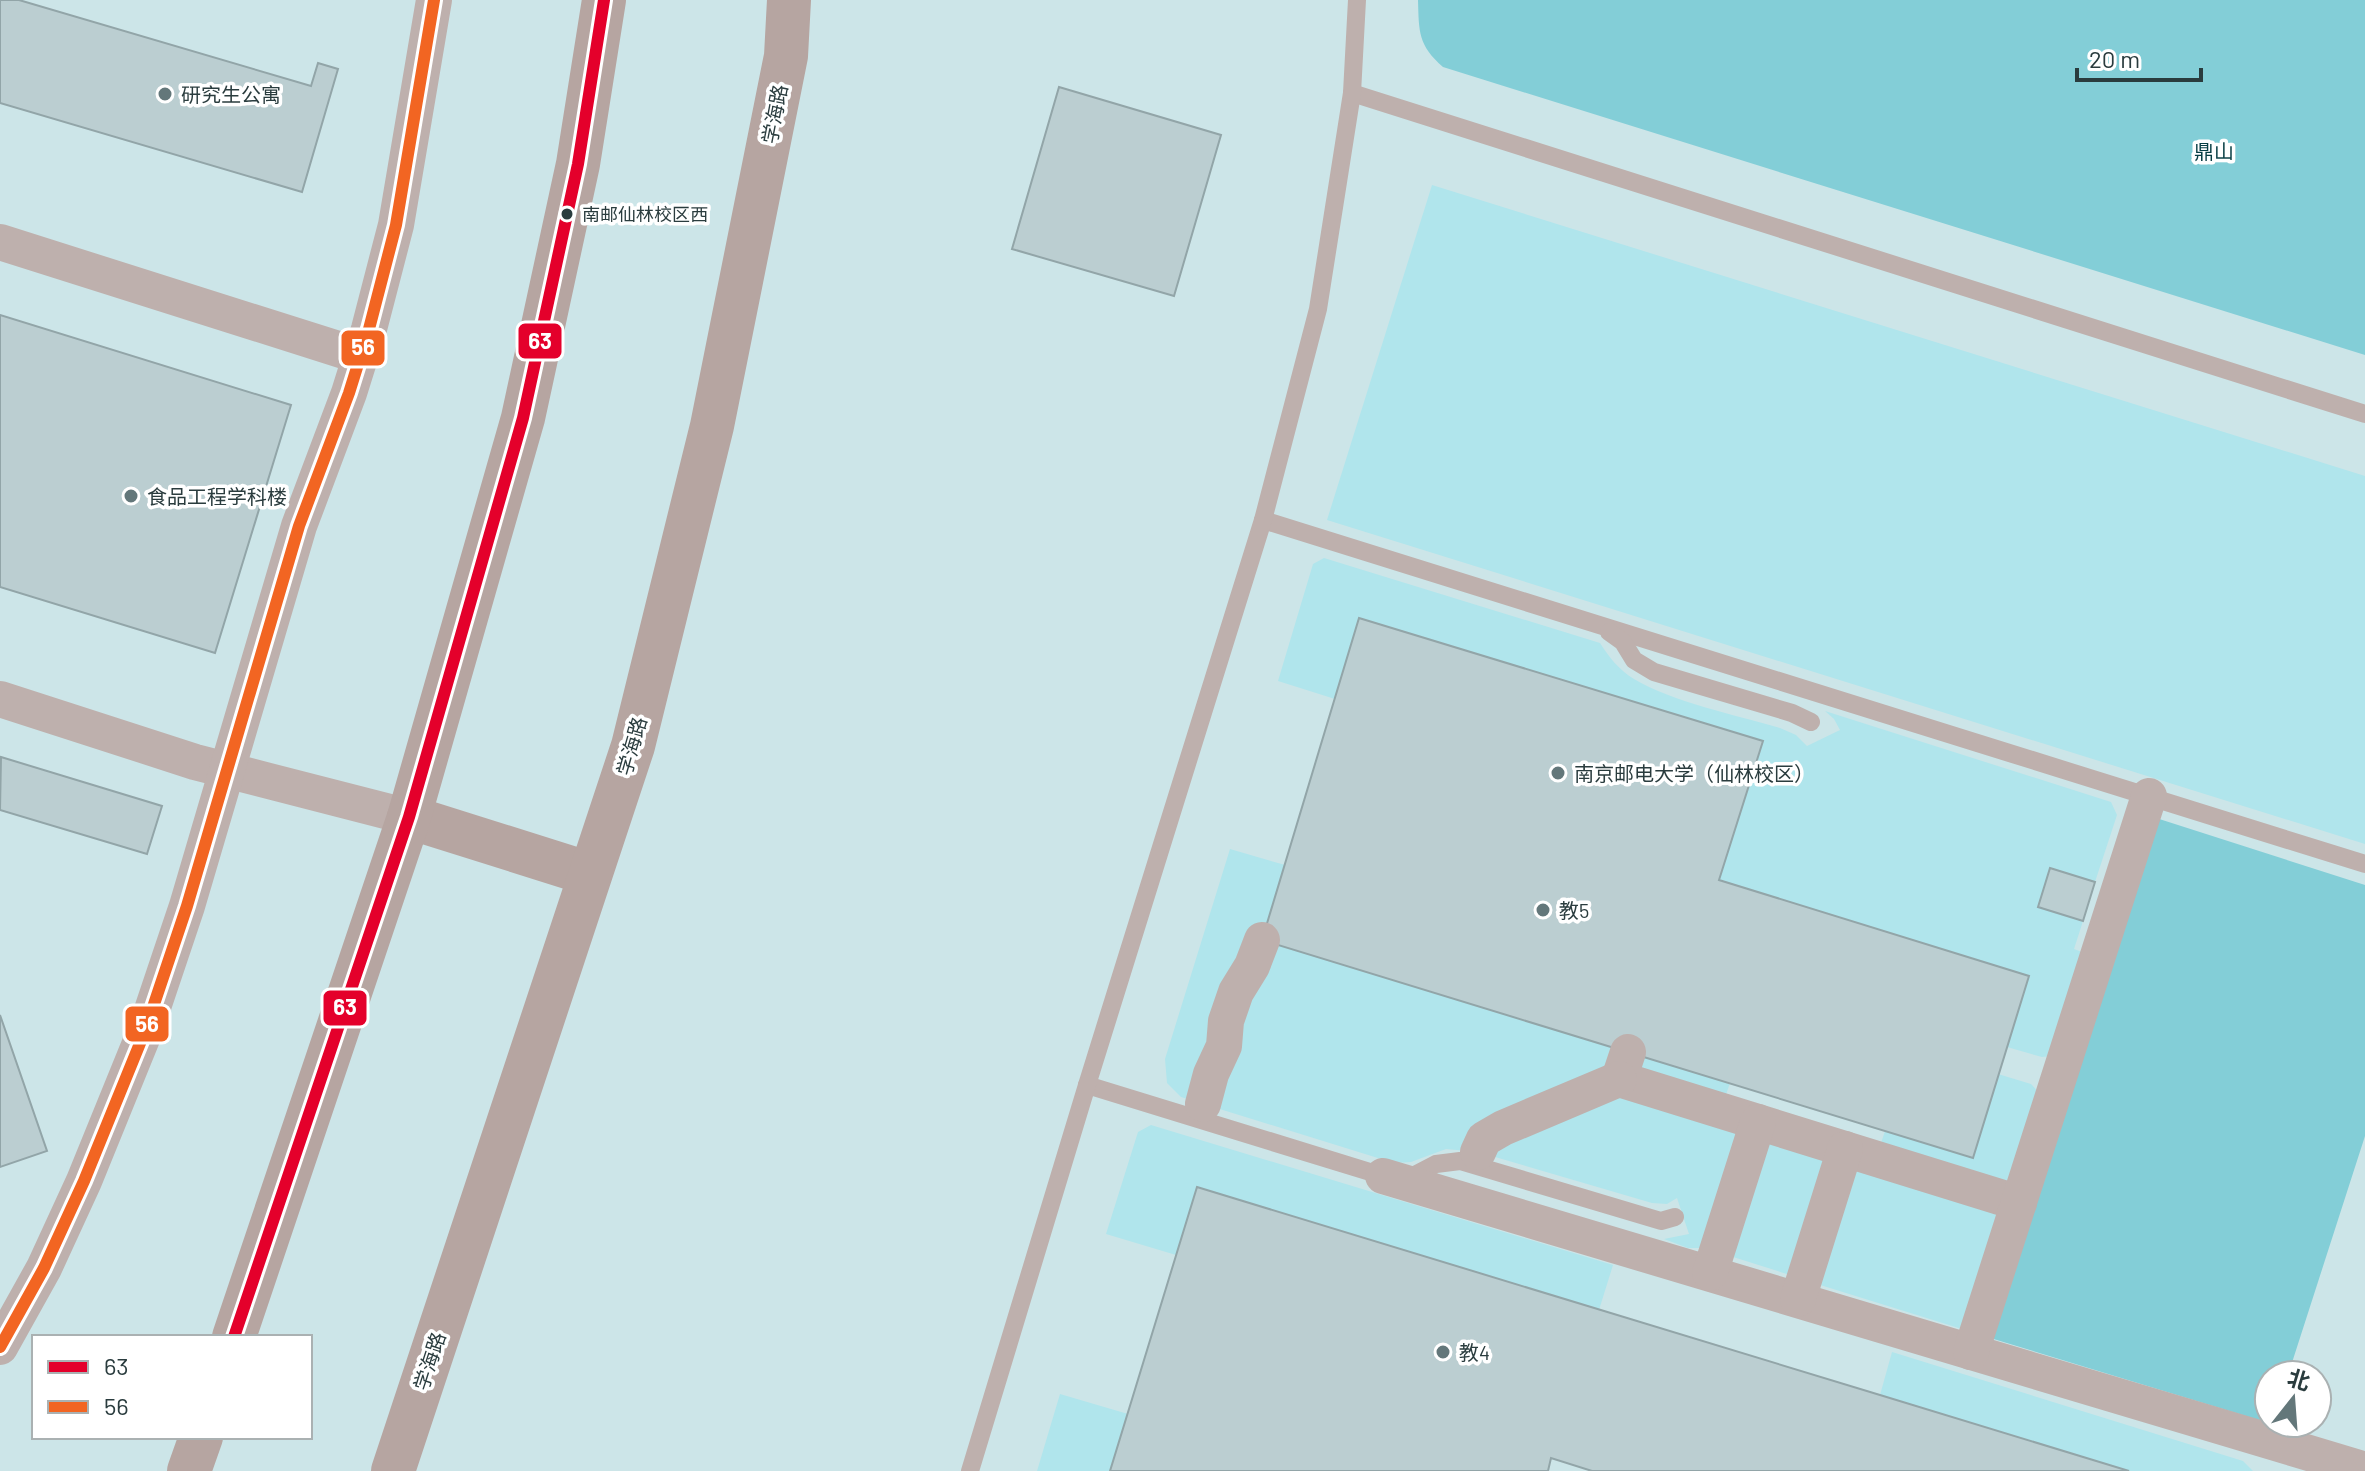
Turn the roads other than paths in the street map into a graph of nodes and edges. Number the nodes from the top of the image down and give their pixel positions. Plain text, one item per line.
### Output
1 (604, 0) edge
2 (789, 0) edge
3 (1357, 0) edge
4 (430, 1) edge
5 (1352, 93) junction
6 (0, 242) edge
7 (360, 356) junction
8 (2365, 414) edge
9 (1263, 520) junction
10 (1597, 624) junction
11 (0, 699) edge
12 (1811, 722) dead end
13 (226, 771) junction
14 (2149, 796) junction
15 (409, 817) junction
16 (2365, 864) edge
17 (590, 874) junction
18 (1262, 940) dead end
19 (1087, 1085) junction
20 (1203, 1104) dead end
21 (1758, 1122) junction
22 (1845, 1149) junction
23 (1478, 1152) dead end
24 (1383, 1176) junction
25 (2019, 1203) junction
26 (1675, 1217) dead end
27 (1710, 1273) junction
28 (1798, 1299) junction
29 (235, 1335) edge
30 (0, 1347) edge
31 (1971, 1352) junction
32 (200, 1439) edge
33 (2361, 1463) edge
34 (189, 1471) edge
35 (393, 1471) edge
36 (970, 1471) edge

1 - 15 main road
2 - 17 main road, 学海路
3 - 5 lane
4 - 7 street
5 - 8 lane
5 - 9 lane
6 - 7 street
7 - 13 street
9 - 10 lane
9 - 19 lane
10 - 12 lane
10 - 14 lane
11 - 13 street
13 - 15 street
13 - 30 street
14 - 16 lane
14 - 25 street
15 - 17 main road
15 - 29 main road
17 - 35 main road, 学海路
18 - 20 street
19 - 24 lane
19 - 36 lane
21 - 22 street
21 - 23 street
21 - 27 street
22 - 25 street
22 - 28 street
24 - 26 lane
24 - 27 street
25 - 31 street
27 - 28 street
28 - 31 street
31 - 33 street
32 - 34 main road

